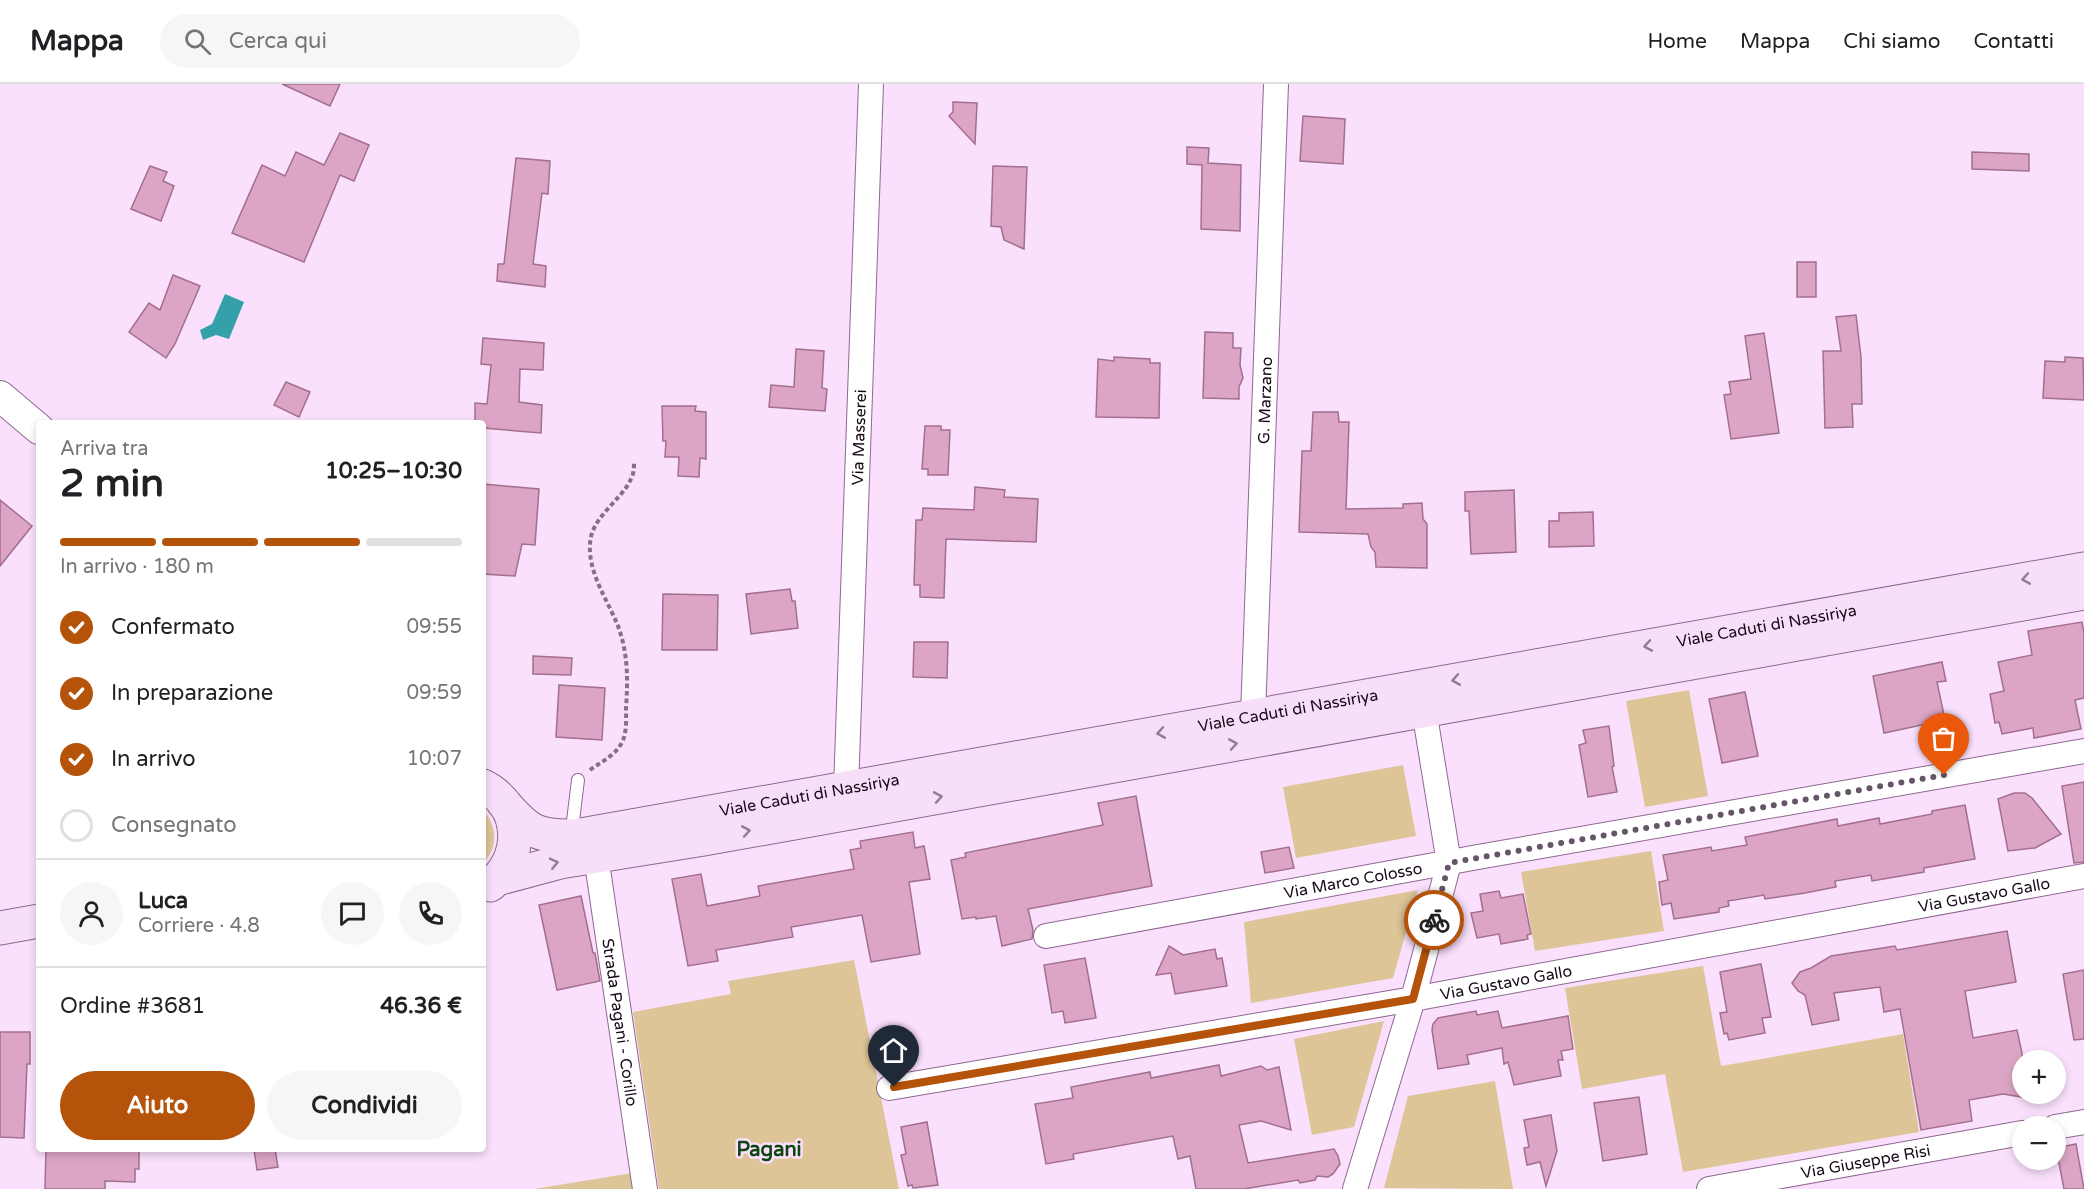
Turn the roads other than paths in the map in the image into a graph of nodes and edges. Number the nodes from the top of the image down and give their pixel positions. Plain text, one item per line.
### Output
1 (871, 84) edge
2 (1276, 84) edge
3 (0, 396) edge
4 (36, 426) edge
5 (2084, 569) edge
6 (2084, 593) edge
7 (1424, 710) junction
8 (1253, 716) junction
9 (2084, 751) edge
10 (578, 780) road end
11 (846, 789) junction
12 (493, 794) edge
13 (586, 846) junction
14 (1449, 863) junction
15 (2084, 876) edge
16 (490, 884) edge
17 (36, 922) edge
18 (0, 928) edge
19 (1046, 936) dead end
20 (1413, 999) junction
21 (889, 1088) dead end
22 (2084, 1122) edge
23 (2066, 1125) edge
24 (2012, 1135) edge
25 (645, 1189) edge
26 (1355, 1189) edge
27 (1709, 1189) edge

1 - 11 street, Via Masserei
2 - 8 street, G. Marzano
3 - 4 street
5 -> 8 main road, Viale Caduti di Nassiriya
6 - 7 main road, Viale Caduti di Nassiriya
13 -> 7 main road, Viale Caduti di Nassiriya
7 - 14 street
8 -> 11 main road, Viale Caduti di Nassiriya
9 - 14 street, Via Marco Colosso
10 - 13 lane
11 - 13 main road, Viale Caduti di Nassiriya
12 - 13 main road, Viale Caduti di Nassiriya
12 - 16 main road
16 -> 13 main road, Viale Caduti di Nassiriya
13 - 25 street, Strada Pagani - Corillo
14 - 19 street, Via Marco Colosso
14 - 20 street
15 - 20 street, Via Gustavo Gallo
17 - 18 main road
20 - 21 street, Via Gustavo Gallo
20 - 26 street
22 - 23 street
24 - 27 street, Via Giuseppe Risi

